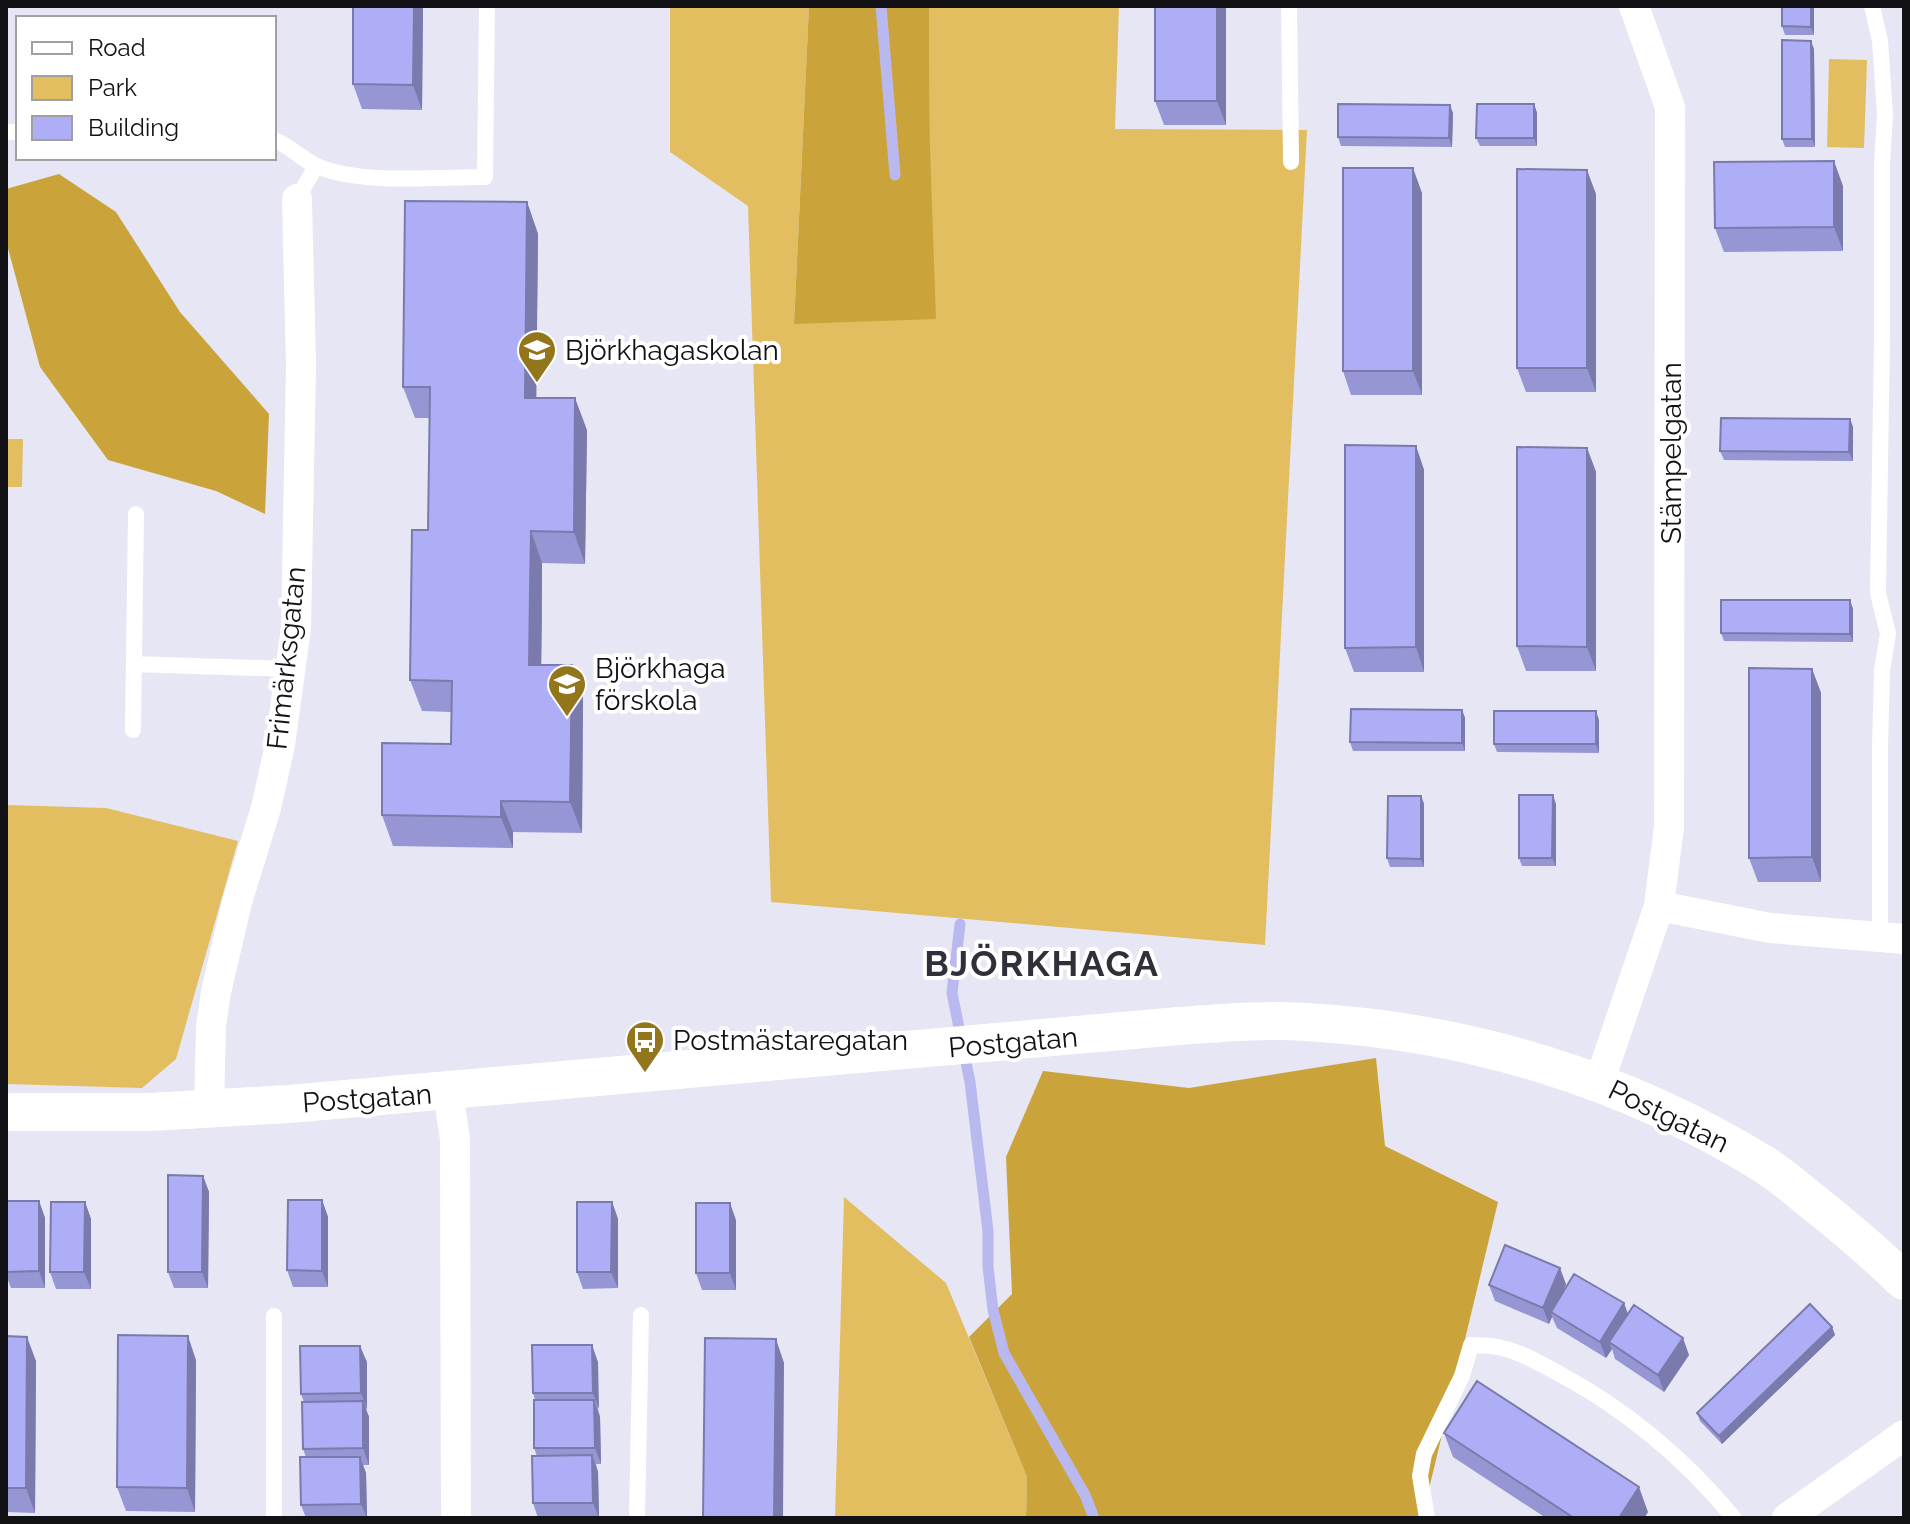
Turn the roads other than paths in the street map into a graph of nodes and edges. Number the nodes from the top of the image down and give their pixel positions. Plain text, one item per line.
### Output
1 (487, 6) edge
2 (1289, 6) edge
3 (1634, 6) edge
4 (1872, 6) edge
5 (276, 141) edge
6 (1291, 162) dead end
7 (316, 166) junction
8 (297, 199) joint
9 (136, 514) dead end
10 (1896, 634) edge
11 (134, 664) junction
12 (291, 669) junction
13 (133, 730) dead end
14 (1659, 906) junction
15 (1892, 938) edge
16 (1599, 1083) junction
17 (448, 1092) junction
18 (209, 1108) junction
19 (6, 1112) edge
20 (1904, 1281) edge
21 (641, 1315) dead end
22 (274, 1316) dead end
23 (1904, 1435) edge
24 (274, 1518) edge
25 (456, 1518) edge
26 (637, 1518) edge
27 (1427, 1518) edge
28 (1734, 1518) edge
29 (1787, 1518) edge

1 - 7 lane
2 - 6 lane
3 - 14 street, Stämpelgatan
4 - 10 lane
5 - 7 lane
7 - 8 lane
8 - 12 street, Frimärksgatan
9 - 11 lane
10 - 15 lane
11 - 12 lane
11 - 13 lane
12 - 18 street, Frimärksgatan
14 - 15 street
14 - 16 street, Stämpelgatan
16 - 17 street, Postgatan
16 - 20 street, Postgatan
17 - 18 street, Postgatan
17 - 25 street
18 - 19 street, Postgatan
21 - 26 lane
22 - 24 lane
23 - 29 street
27 - 28 lane

